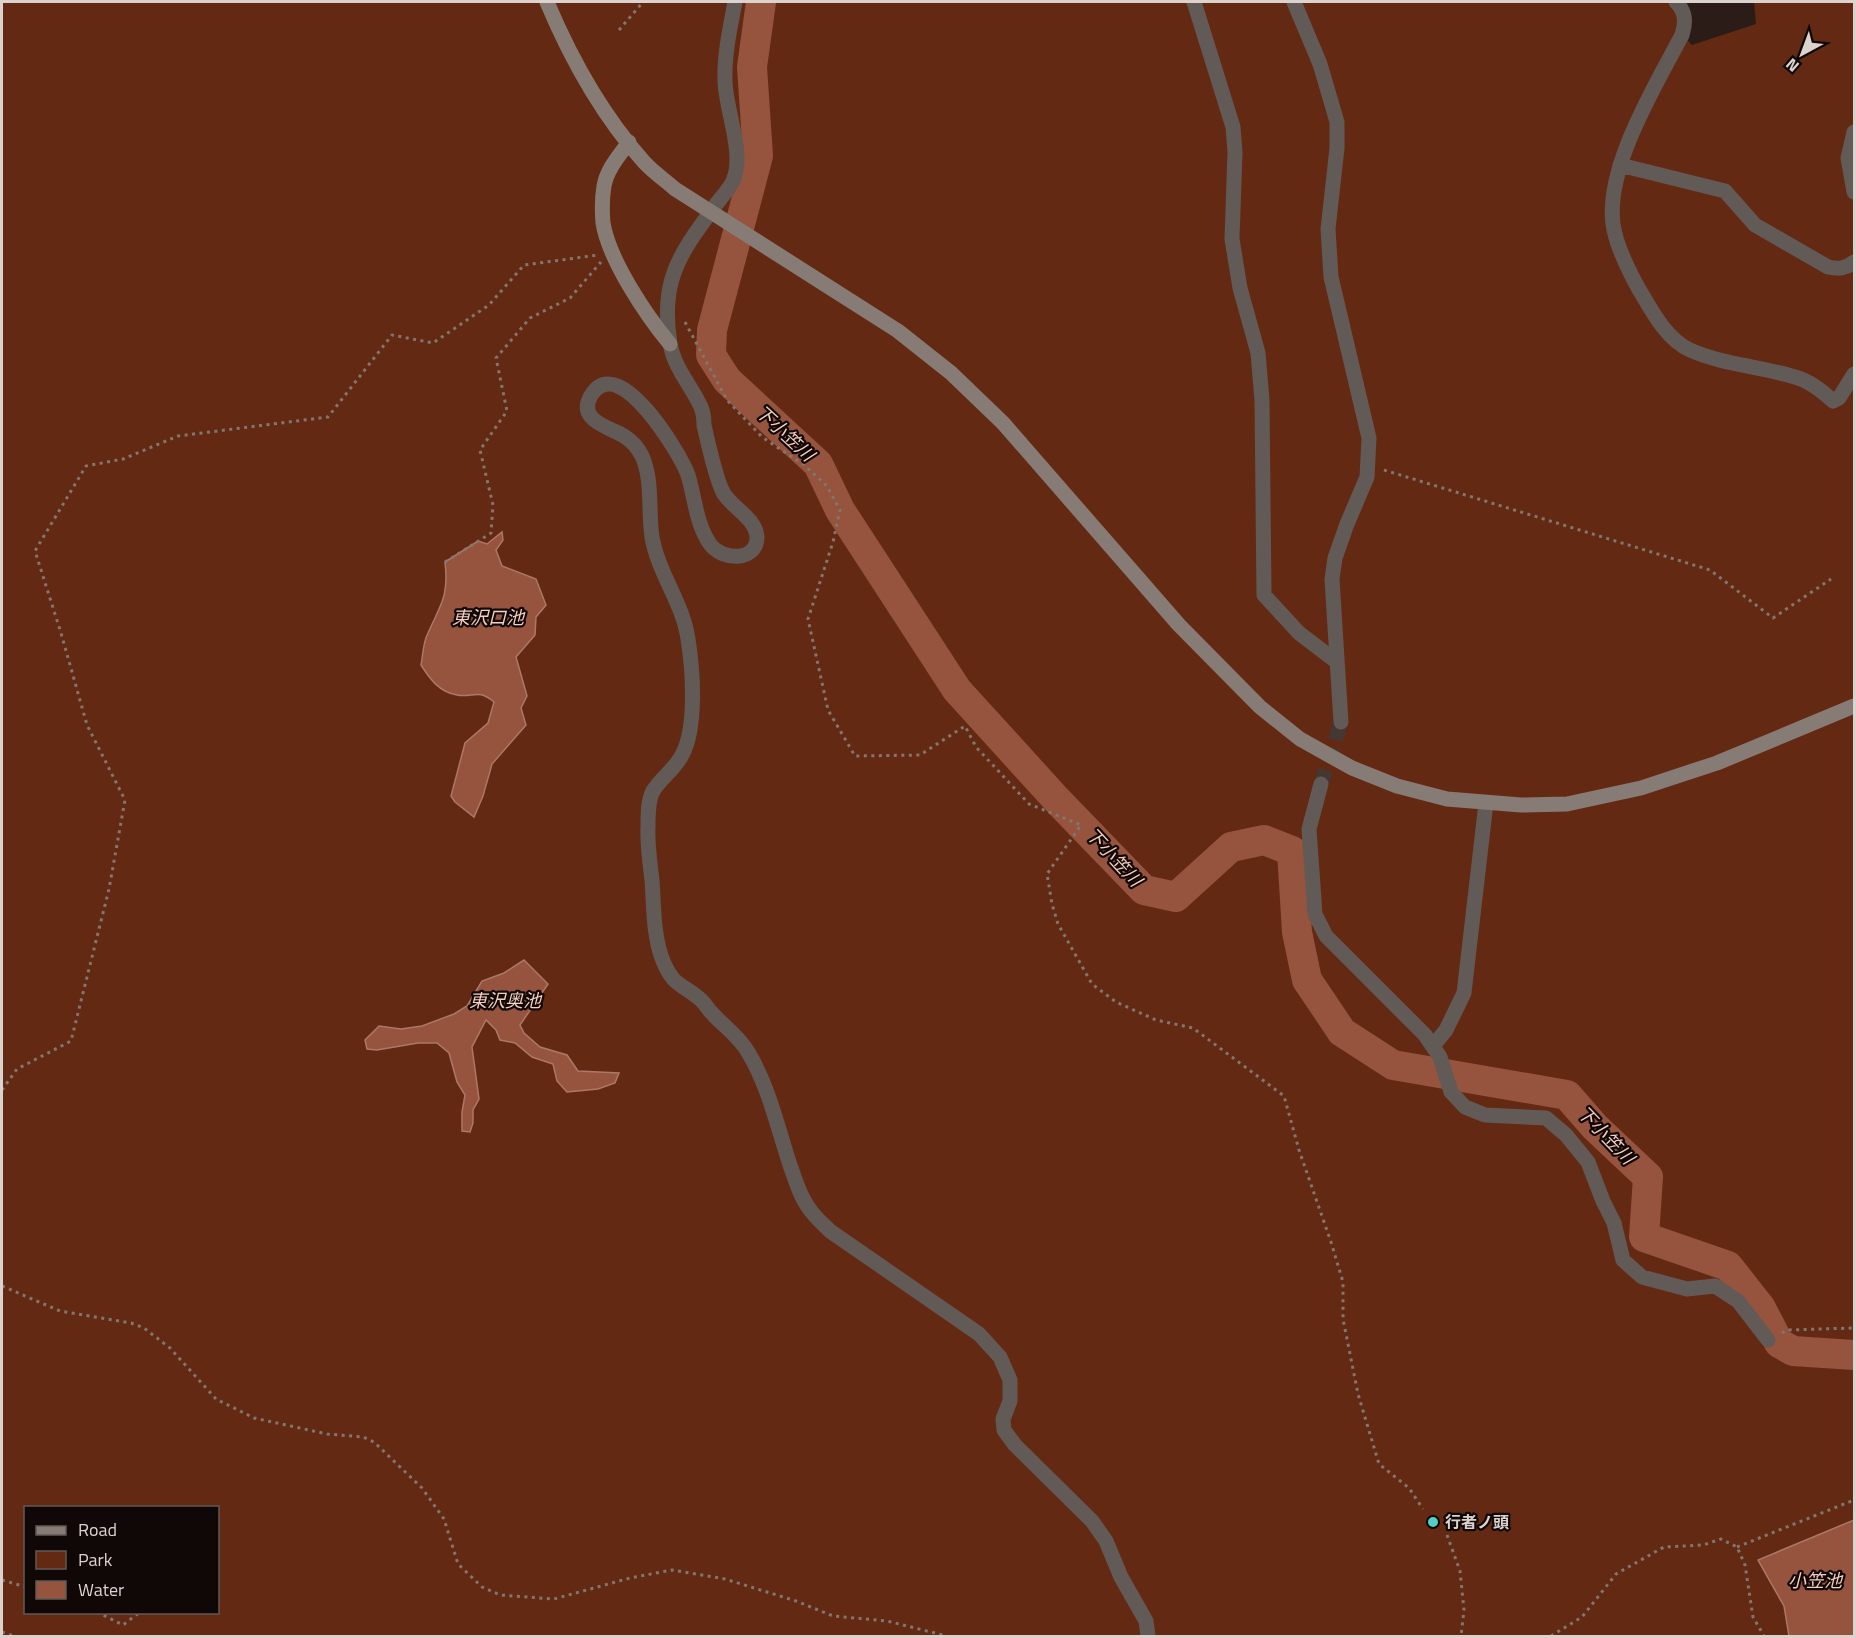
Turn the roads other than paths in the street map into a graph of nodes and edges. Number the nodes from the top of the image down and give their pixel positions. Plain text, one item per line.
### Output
1 (547, 2) edge
2 (735, 2) edge
3 (1194, 2) edge
4 (1294, 2) edge
5 (1676, 2) edge
6 (1854, 132) edge
7 (629, 142) junction
8 (1620, 165) junction
9 (1854, 192) edge
10 (1854, 262) edge
11 (670, 344) junction
12 (1854, 374) edge
13 (1337, 662) junction
14 (1854, 706) edge
15 (1341, 722) tunnel mouth
16 (1321, 784) tunnel mouth
17 (1486, 803) junction
18 (1433, 1046) junction
19 (1774, 1337) road end
20 (1148, 1636) edge

1 - 7 street
2 - 11 street
3 - 13 street
4 - 13 street
5 - 8 street
6 - 9 street
7 - 11 street
7 - 17 street
8 - 10 street
8 - 12 street
11 - 20 street
13 - 15 street
14 - 17 street
16 - 18 street
17 - 18 street
18 - 19 street

